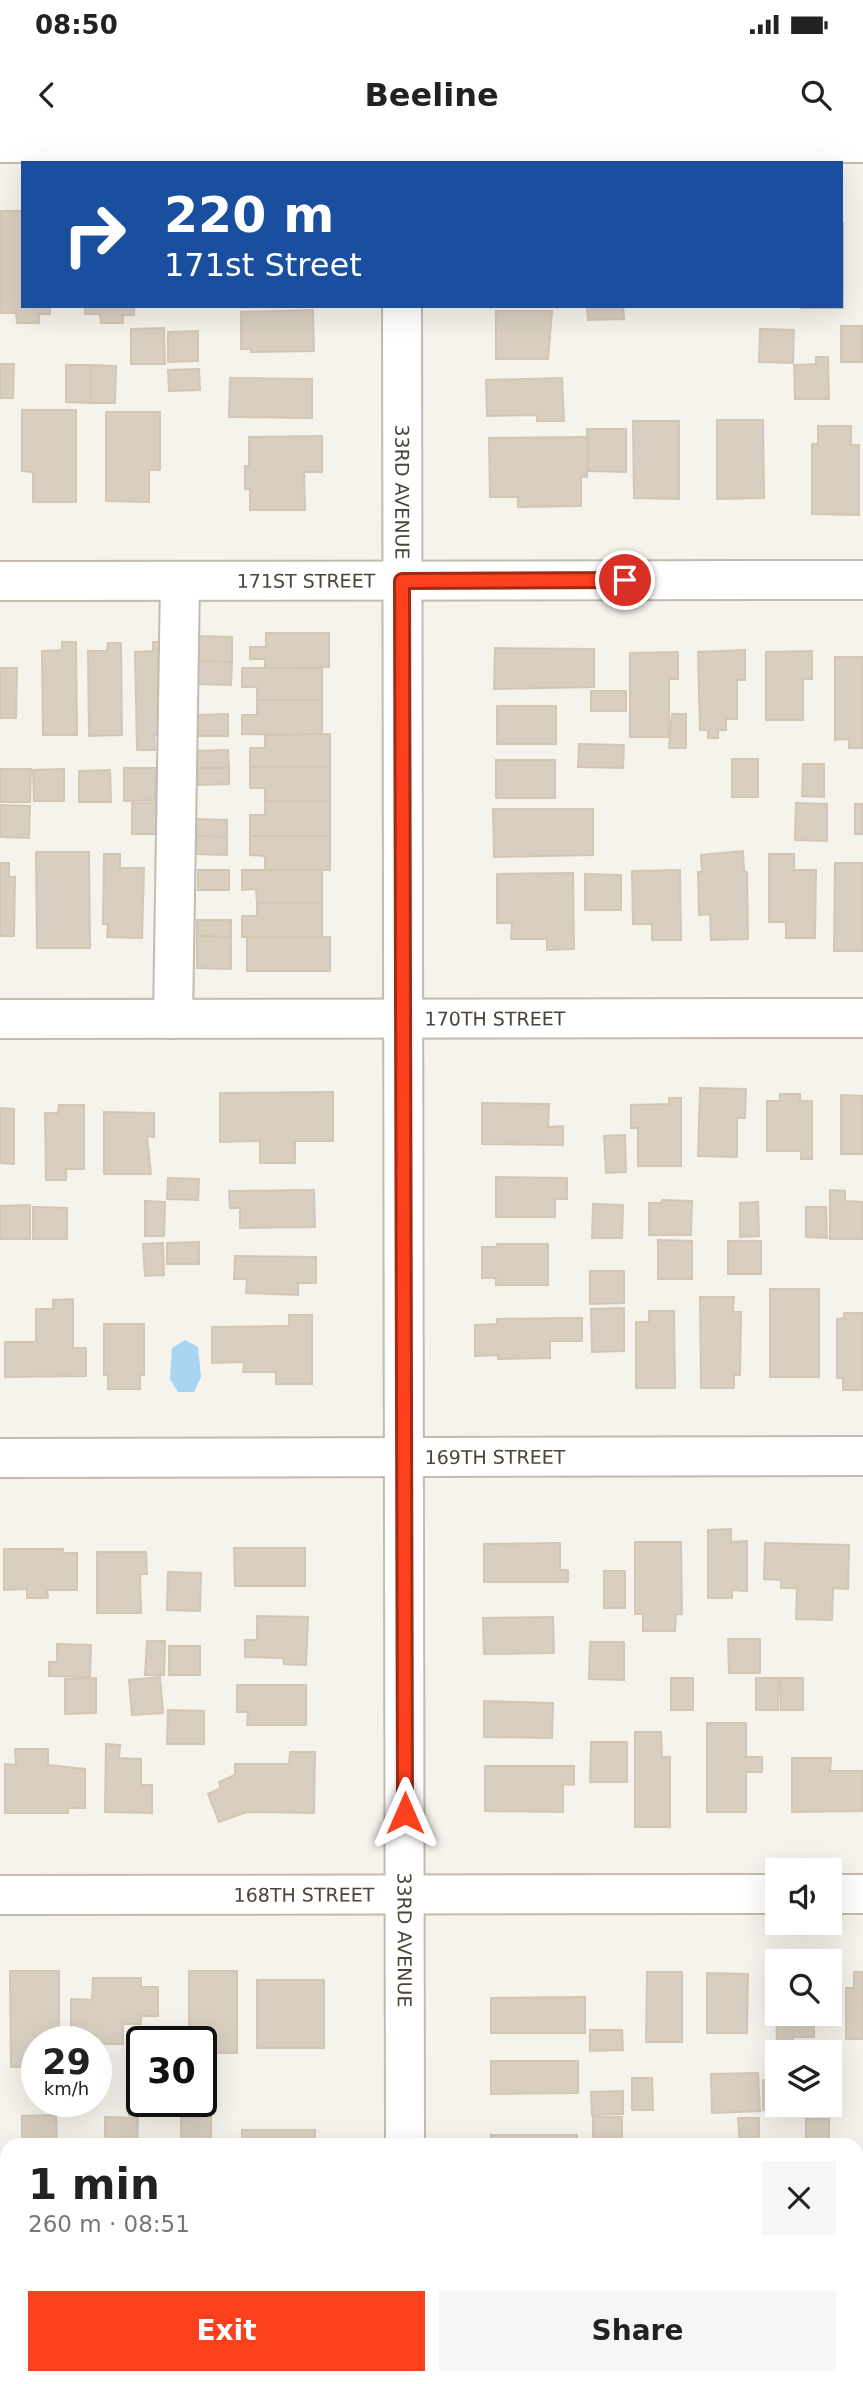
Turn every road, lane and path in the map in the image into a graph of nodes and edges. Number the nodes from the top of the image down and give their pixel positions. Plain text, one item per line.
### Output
1 (0, 143) edge
2 (863, 143) edge
3 (403, 149) edge
4 (402, 308) edge
5 (863, 580) edge
6 (180, 581) junction
7 (402, 581) junction
8 (0, 582) edge
9 (863, 1018) edge
10 (0, 1019) edge
11 (173, 1019) junction
12 (403, 1019) junction
13 (863, 1456) edge
14 (404, 1457) junction
15 (0, 1458) edge
16 (765, 1894) edge
17 (842, 1894) edge
18 (863, 1894) edge
19 (0, 1895) edge
20 (405, 1895) junction
21 (405, 2138) edge

1 - 3 street
2 - 3 street
4 - 7 street, 33RD AVENUE
5 - 7 street, 171ST STREET
6 - 7 street, 171ST STREET
6 - 8 street, 171ST STREET
6 - 11 street
7 - 12 street, 33RD AVENUE
9 - 12 street, 170TH STREET
10 - 11 street, 170TH STREET
11 - 12 street, 170TH STREET
12 - 14 street, 33RD AVENUE
13 - 14 street, 169TH STREET
14 - 15 street, 169TH STREET
14 - 20 street, 33RD AVENUE
16 - 20 street, 168TH STREET
17 - 18 street
19 - 20 street, 168TH STREET
20 - 21 street, 33RD AVENUE

